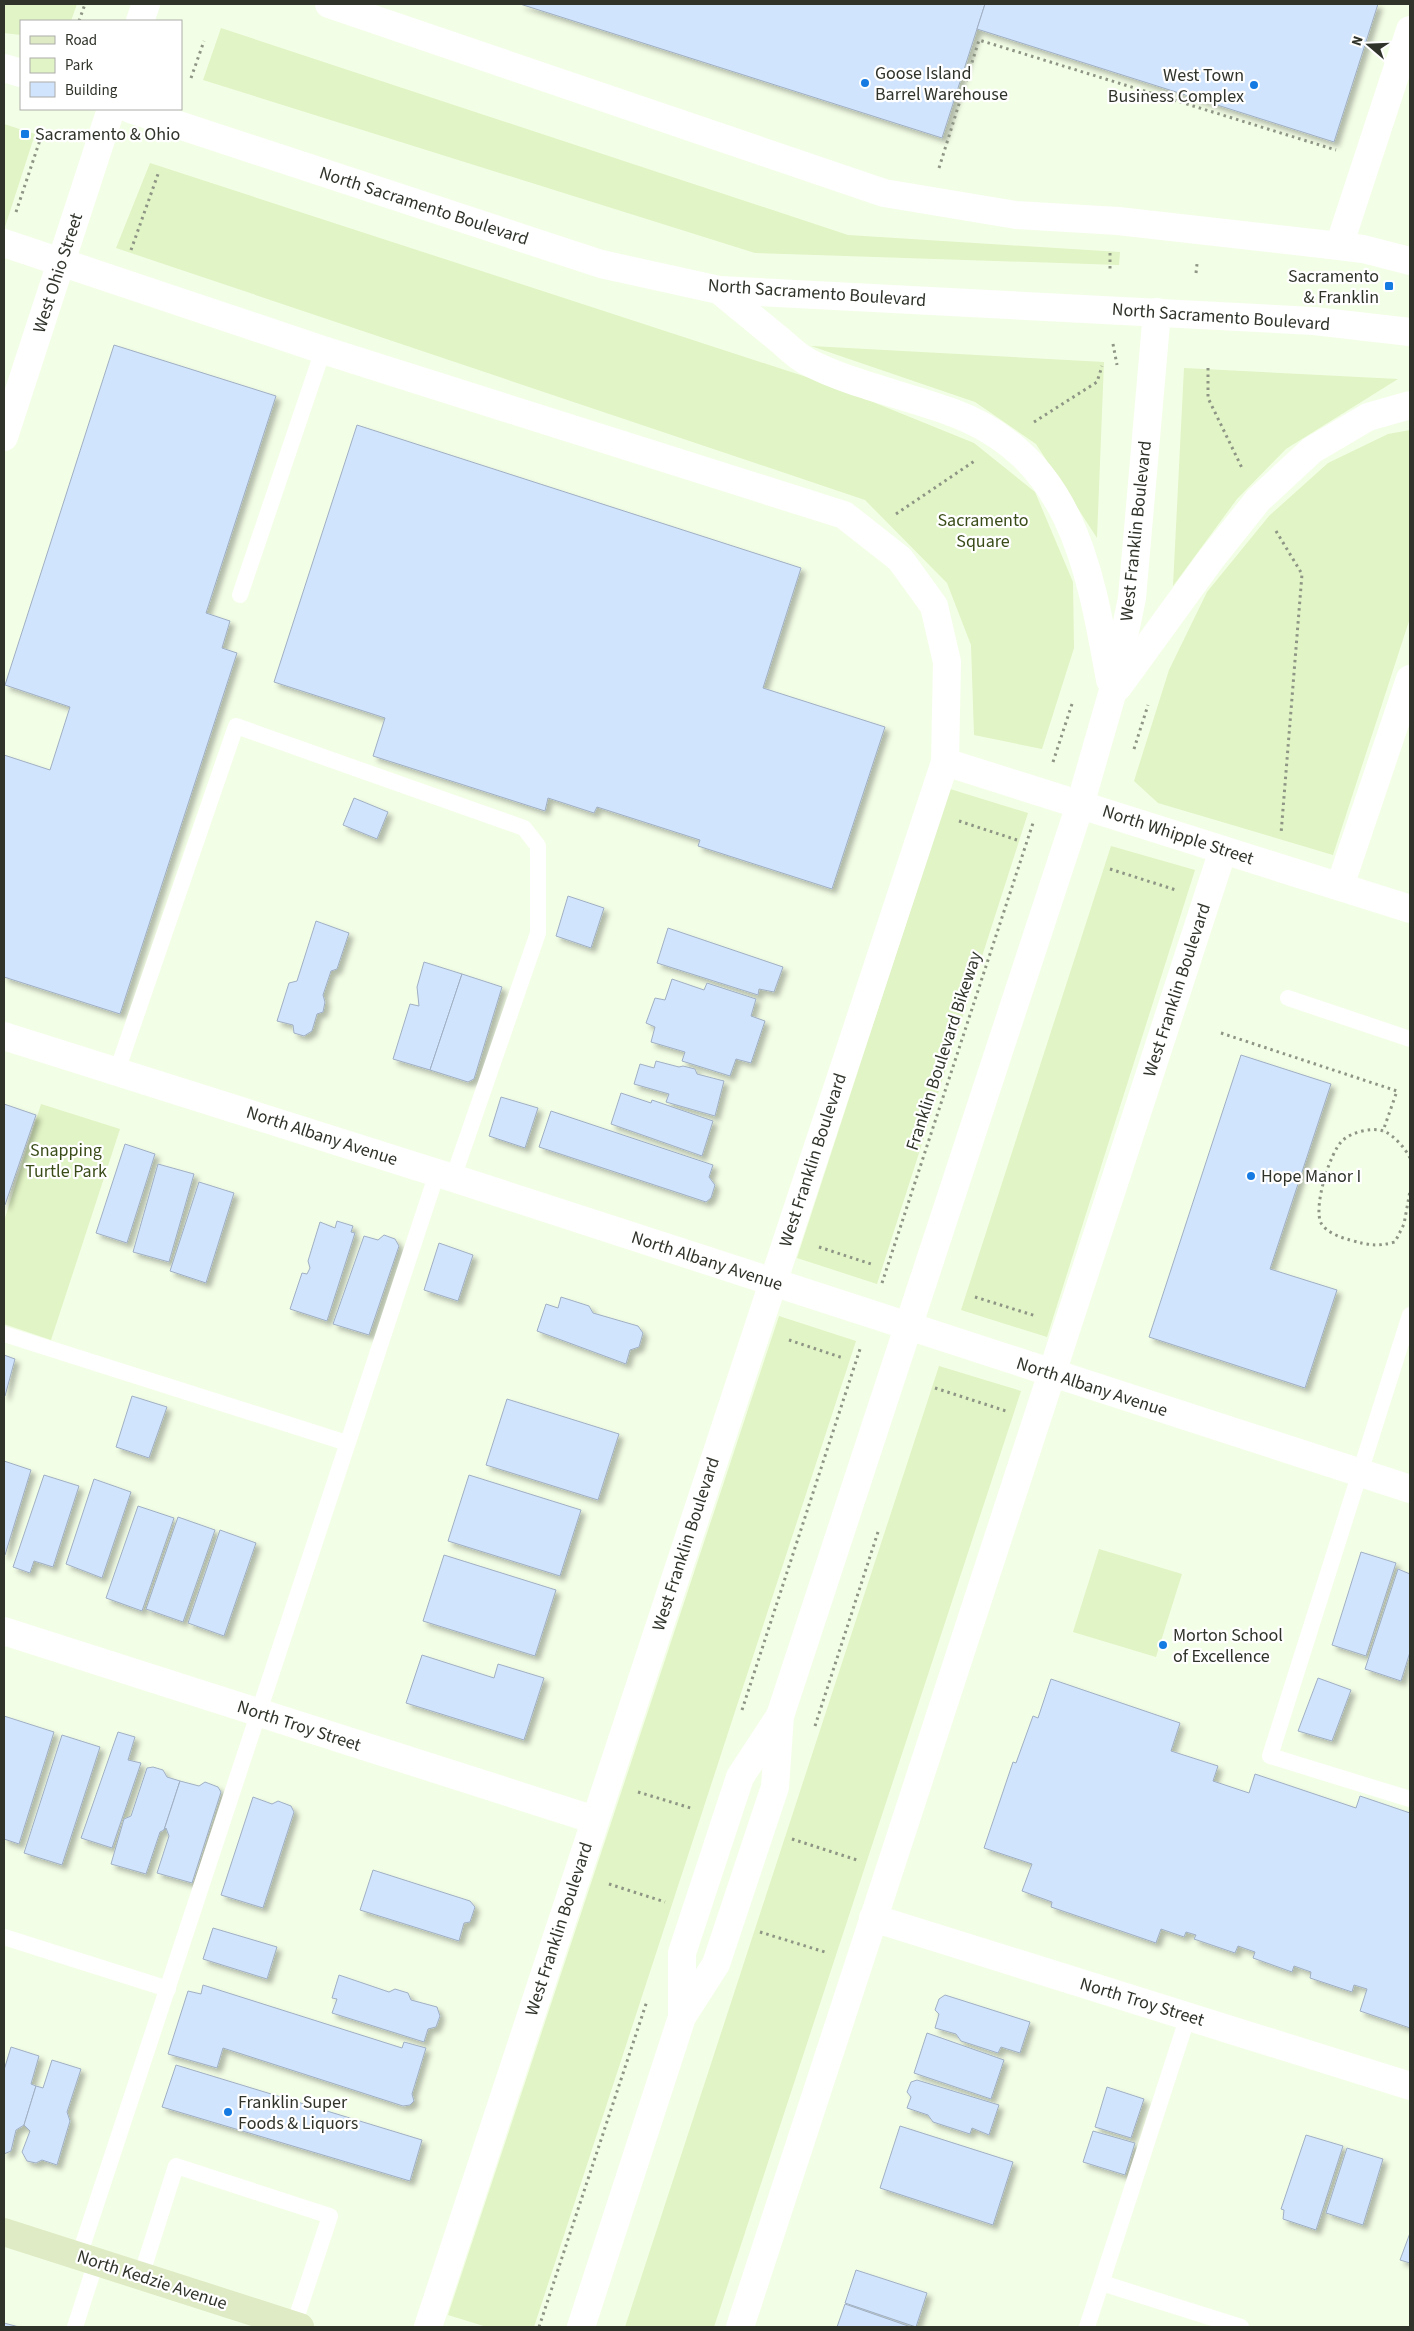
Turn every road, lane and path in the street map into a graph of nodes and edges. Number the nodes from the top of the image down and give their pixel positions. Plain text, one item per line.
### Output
1 (84, 4) edge
2 (146, 4) edge
3 (329, 4) edge
4 (79, 20) edge
5 (140, 20) edge
6 (1410, 30) edge
7 (204, 41) dead end
8 (4, 68) edge
9 (20, 73) edge
10 (191, 78) dead end
11 (112, 110) edge
12 (133, 110) edge
13 (41, 137) dead end
14 (1341, 151) dead end
15 (938, 173) dead end
16 (158, 174) dead end
17 (14, 218) dead end
18 (4, 243) edge
19 (1340, 246) junction
20 (1110, 251) dead end
21 (130, 256) dead end
22 (1197, 260) dead end
23 (1410, 261) edge
24 (61, 262) junction
25 (1110, 270) dead end
26 (1196, 273) dead end
27 (719, 290) junction
28 (1158, 312) junction
29 (1410, 332) edge
30 (323, 350) junction
31 (1102, 366) dead end
32 (1208, 368) dead end
33 (1410, 405) edge
34 (1026, 427) dead end
35 (4, 437) edge
36 (979, 458) dead end
37 (1245, 474) dead end
38 (893, 516) dead end
39 (1272, 524) dead end
40 (240, 595) dead end
41 (1410, 679) edge
42 (1112, 694) junction
43 (1148, 703) dead end
44 (1131, 757) dead end
45 (945, 762) junction
46 (1080, 805) junction
47 (954, 820) dead end
48 (1017, 840) dead end
49 (1280, 840) dead end
50 (1027, 842) dead end
51 (1223, 850) junction
52 (1110, 869) dead end
53 (1340, 886) junction
54 (1181, 892) dead end
55 (1410, 909) edge
56 (1288, 998) dead end
57 (1220, 1033) dead end
58 (4, 1036) edge
59 (1410, 1039) edge
60 (117, 1071) junction
61 (1383, 1131) junction
62 (1410, 1158) edge
63 (445, 1176) junction
64 (1410, 1191) edge
65 (818, 1246) dead end
66 (871, 1264) dead end
67 (886, 1268) dead end
68 (773, 1282) junction
69 (975, 1297) dead end
70 (1410, 1315) edge
71 (1044, 1319) dead end
72 (909, 1327) junction
73 (4, 1334) edge
74 (786, 1339) dead end
75 (843, 1358) dead end
76 (1051, 1374) junction
77 (935, 1388) dead end
78 (1011, 1413) dead end
79 (347, 1444) junction
80 (1361, 1473) junction
81 (1410, 1489) edge
82 (4, 1631) edge
83 (260, 1713) junction
84 (780, 1716) junction
85 (634, 1791) dead end
86 (1410, 1799) edge
87 (703, 1812) dead end
88 (595, 1820) junction
89 (791, 1839) dead end
90 (864, 1862) dead end
91 (603, 1882) dead end
92 (673, 1905) dead end
93 (873, 1918) junction
94 (760, 1932) dead end
95 (4, 1936) edge
96 (833, 1955) dead end
97 (168, 1988) junction
98 (1188, 2016) junction
99 (682, 2017) junction
100 (1410, 2086) edge
101 (4, 2232) edge
102 (88, 2259) junction
103 (140, 2276) junction
104 (555, 2280) dead end
105 (1102, 2283) junction
106 (297, 2326) edge
107 (75, 2327) edge
108 (428, 2327) edge
109 (539, 2327) edge
110 (581, 2327) edge
111 (740, 2327) edge
112 (1087, 2327) edge
113 (1241, 2327) edge

1 - 4 path
2 - 5 street
3 - 19 street
6 - 19 street
7 - 10 path
8 - 9 street
11 - 24 street, West Ohio Street
12 - 27 street, North Sacramento Boulevard
13 - 17 path
14 - 15 path
16 - 21 path
18 - 24 street
19 - 23 street
20 - 25 path
22 - 26 path
24 - 30 street
24 - 35 street, West Ohio Street
27 - 28 street, North Sacramento Boulevard
27 - 42 street
28 - 29 street, North Sacramento Boulevard
28 - 42 street, West Franklin Boulevard
30 - 40 lane
30 - 45 street
31 - 34 path
32 - 37 path
33 - 42 street
36 - 38 path
39 - 49 path
41 - 53 street
42 - 46 street, West Franklin Boulevard
43 - 44 path
45 - 46 street, North Whipple Street
45 - 68 street, West Franklin Boulevard
46 - 51 street, North Whipple Street
46 - 72 street, West Franklin Boulevard
47 - 48 path
50 - 67 path, Franklin Boulevard Bikeway
51 - 53 street, North Whipple Street
51 - 76 street, West Franklin Boulevard
52 - 54 path
53 - 55 street, North Whipple Street
56 - 59 lane
57 - 61 path
58 - 60 street, North Albany Avenue
60 - 63 street, North Albany Avenue
60 - 63 lane
61 - 62 path
61 - 64 path
63 - 68 street, North Albany Avenue
63 - 79 lane
65 - 66 path
68 - 72 street, North Albany Avenue
68 - 88 street, West Franklin Boulevard
69 - 71 path
70 - 80 lane
72 - 76 street, North Albany Avenue
72 - 84 street, West Franklin Boulevard
73 - 79 lane
74 - 75 path
76 - 80 street, North Albany Avenue
76 - 93 street, West Franklin Boulevard
77 - 78 path
79 - 83 lane
80 - 81 street, North Albany Avenue
80 - 86 lane
82 - 83 street, North Troy Street
83 - 88 street, North Troy Street
83 - 97 lane
84 - 99 street, West Franklin Boulevard
84 - 99 street, West Franklin Boulevard
85 - 87 path
88 - 108 street, West Franklin Boulevard
89 - 90 path
91 - 92 path
93 - 98 street, North Troy Street
93 - 111 street, West Franklin Boulevard
94 - 96 path
95 - 97 lane
97 - 102 lane
98 - 100 street, North Troy Street
98 - 105 lane
99 - 110 street, West Franklin Boulevard
101 - 102 main road, North Kedzie Avenue
102 - 103 main road, North Kedzie Avenue
102 - 107 lane
103 - 106 main road, North Kedzie Avenue
103 - 106 lane
104 - 109 path
105 - 112 lane
105 - 113 lane

